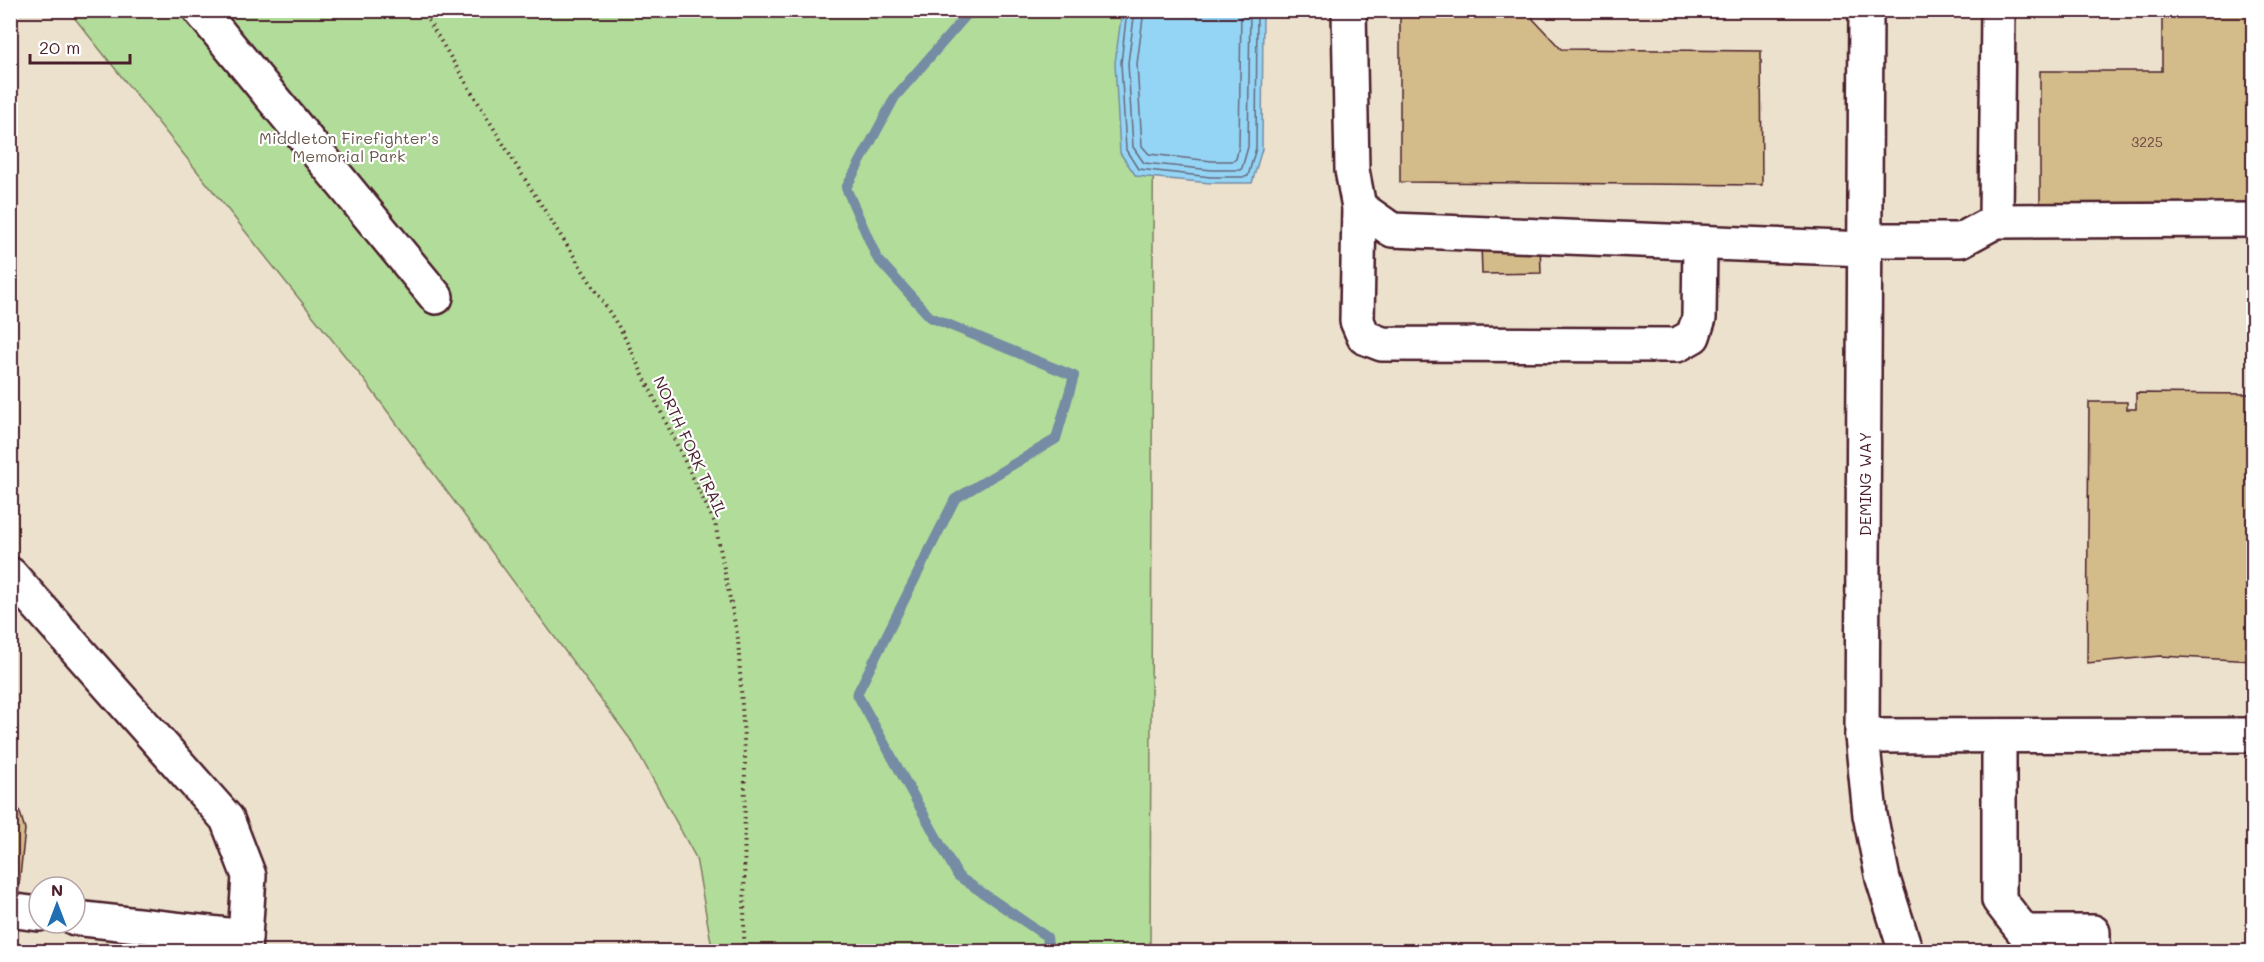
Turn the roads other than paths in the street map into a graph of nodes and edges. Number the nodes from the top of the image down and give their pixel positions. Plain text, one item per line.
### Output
1 (1349, 10) edge
2 (1866, 10) edge
3 (1998, 10) edge
4 (206, 13) edge
5 (1359, 207) junction
6 (2253, 220) edge
7 (1996, 221) junction
8 (1700, 243) junction
9 (1865, 244) junction
10 (436, 297) dead end
11 (10, 574) edge
12 (2253, 735) edge
13 (1862, 736) junction
14 (2000, 736) junction
15 (87, 920) edge
16 (244, 944) edge
17 (1906, 951) edge
18 (2093, 951) edge

1 - 5 street
2 - 9 street, DEMING WAY
3 - 7 street
4 - 10 street
5 - 8 street
5 - 8 street
6 - 7 street
7 - 9 street
8 - 9 street
9 - 13 street, DEMING WAY
11 - 16 street
12 - 14 street
13 - 14 street
13 - 17 street, DEMING WAY
14 - 18 street
15 - 16 street

